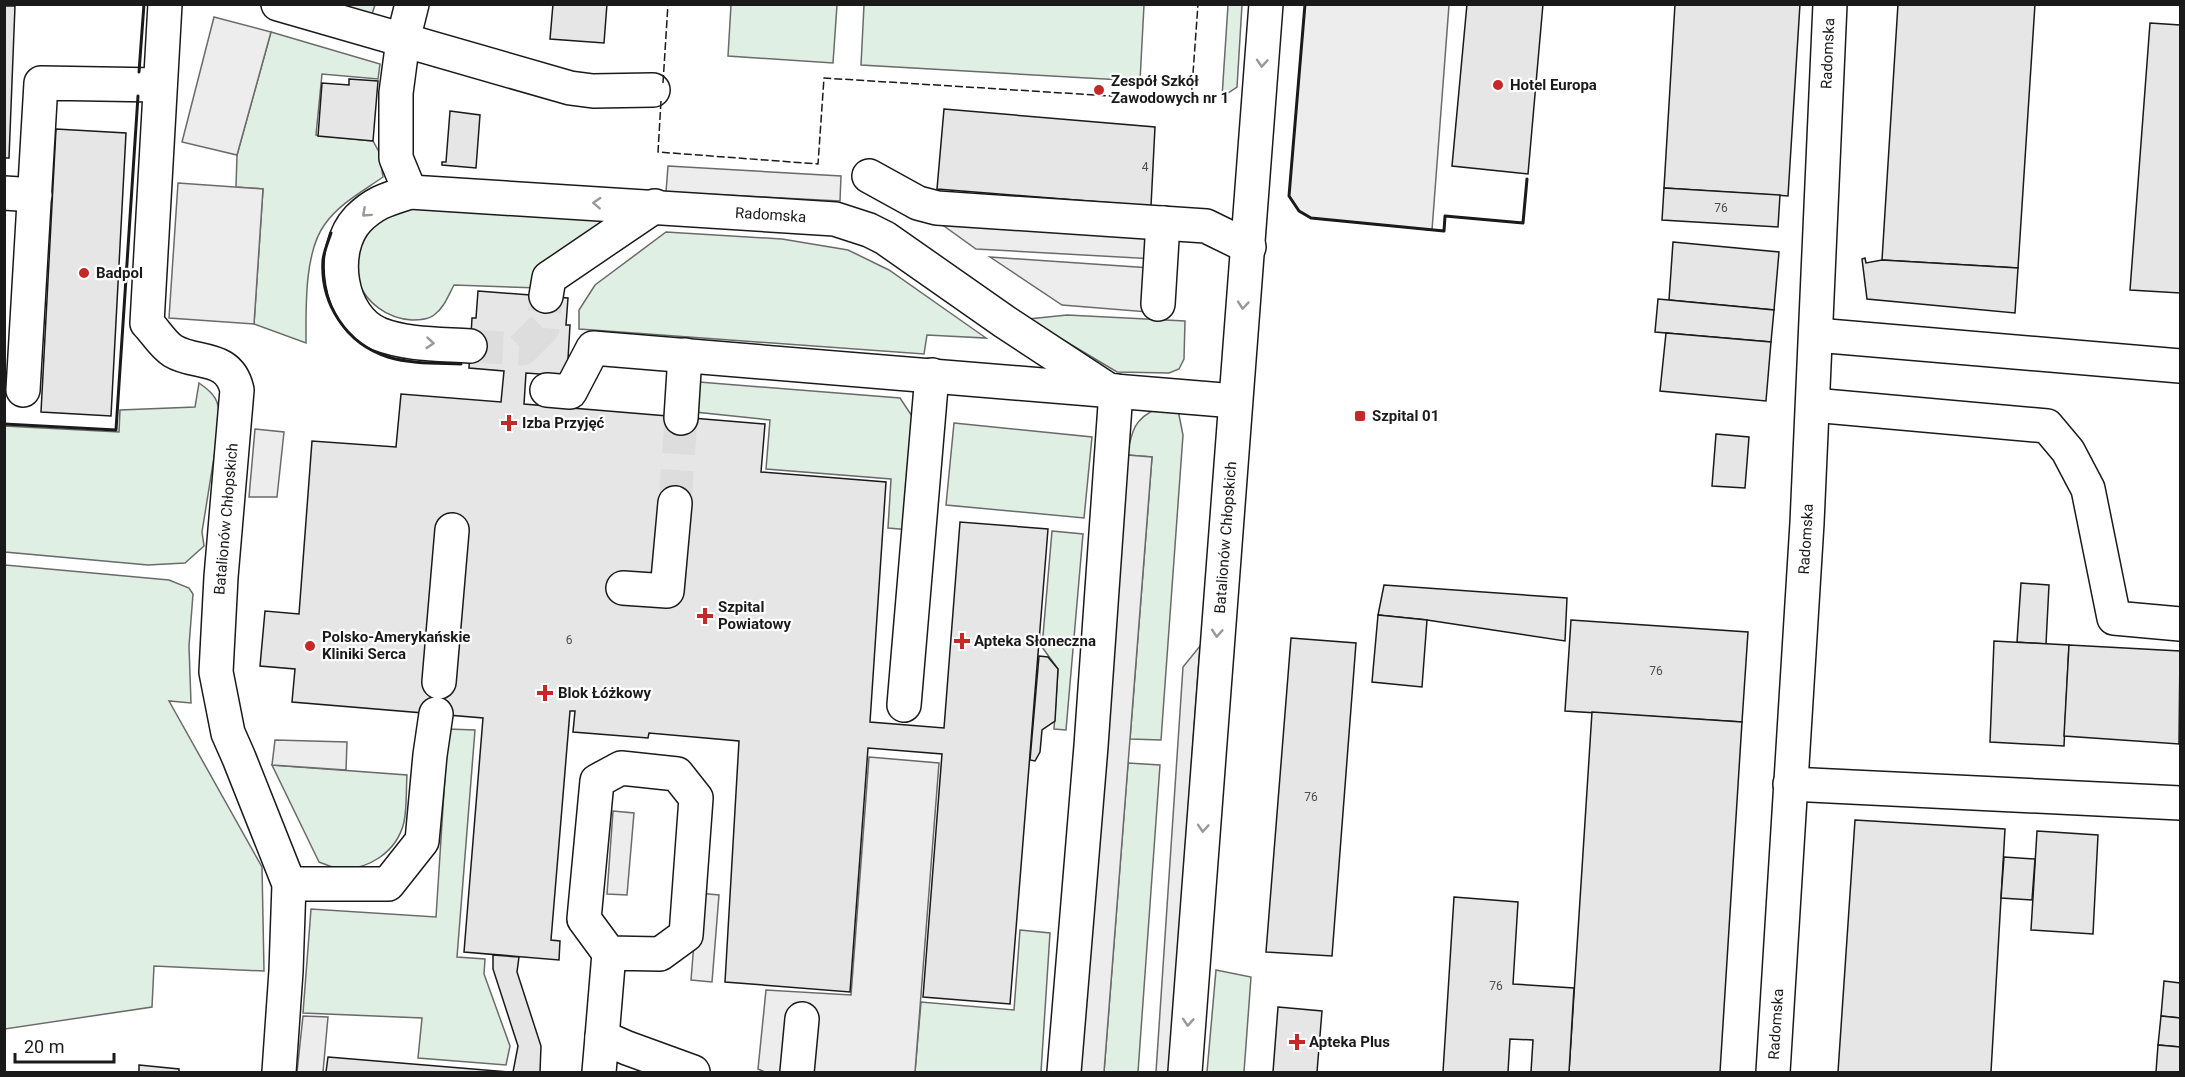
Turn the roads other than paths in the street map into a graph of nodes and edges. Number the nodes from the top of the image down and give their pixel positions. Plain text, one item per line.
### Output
1 (165, 4) edge
2 (278, 4) edge
3 (412, 4) edge
4 (1266, 4) edge
5 (1830, 4) edge
6 (404, 40) junction
7 (160, 85) junction
8 (653, 90) dead end
9 (869, 176) dead end
10 (410, 192) junction
11 (20, 194) edge
12 (655, 206) junction
13 (1162, 224) junction
14 (1249, 247) junction
15 (546, 296) tunnel mouth
16 (1158, 304) dead end
17 (1816, 335) junction
18 (470, 346) tunnel mouth
19 (685, 355) junction
20 (2181, 366) edge
21 (932, 375) junction
22 (1104, 386) junction
23 (23, 390) dead end
24 (547, 390) dead end
25 (1235, 400) junction
26 (1813, 405) junction
27 (681, 418) tunnel mouth
28 (675, 503) tunnel mouth
29 (452, 530) dead end
30 (623, 588) dead end
31 (2181, 624) edge
32 (439, 682) dead end
33 (904, 705) dead end
34 (436, 714) dead end
35 (1790, 784) junction
36 (2181, 803) edge
37 (289, 884) junction
38 (609, 953) junction
39 (802, 1019) dead end
40 (602, 1037) junction
41 (279, 1072) edge
42 (599, 1072) edge
43 (693, 1072) edge
44 (797, 1072) edge
45 (1064, 1072) edge
46 (1185, 1072) edge
47 (1773, 1072) edge

1 - 7 street, Batalionów Chłopskich
2 - 6 street
3 - 6 street
4 -> 14 street, Batalionów Chłopskich
5 - 17 street, Radomska
6 - 8 street
6 - 10 street
7 - 11 street
7 - 37 street, Batalionów Chłopskich
9 - 13 street
12 -> 10 street, Radomska
10 -> 18 street, Radomska
11 - 23 street
12 - 15 street
12 - 22 street, Radomska
13 - 14 street
13 - 16 street
14 -> 25 street, Batalionów Chłopskich
17 - 20 street
17 - 26 street, Radomska
19 - 21 street
19 - 24 street
19 - 27 street
21 - 22 street
21 - 33 street
22 - 25 street, Radomska
22 - 45 street
25 -> 46 street, Batalionów Chłopskich
26 - 31 street
26 - 35 street, Radomska
28 - 30 street
29 - 32 street
34 - 37 street
35 - 36 street
35 - 47 street, Radomska
37 - 41 street, Batalionów Chłopskich
38 - 38 street
38 - 40 street
39 - 44 street
40 - 42 street
40 - 43 street

